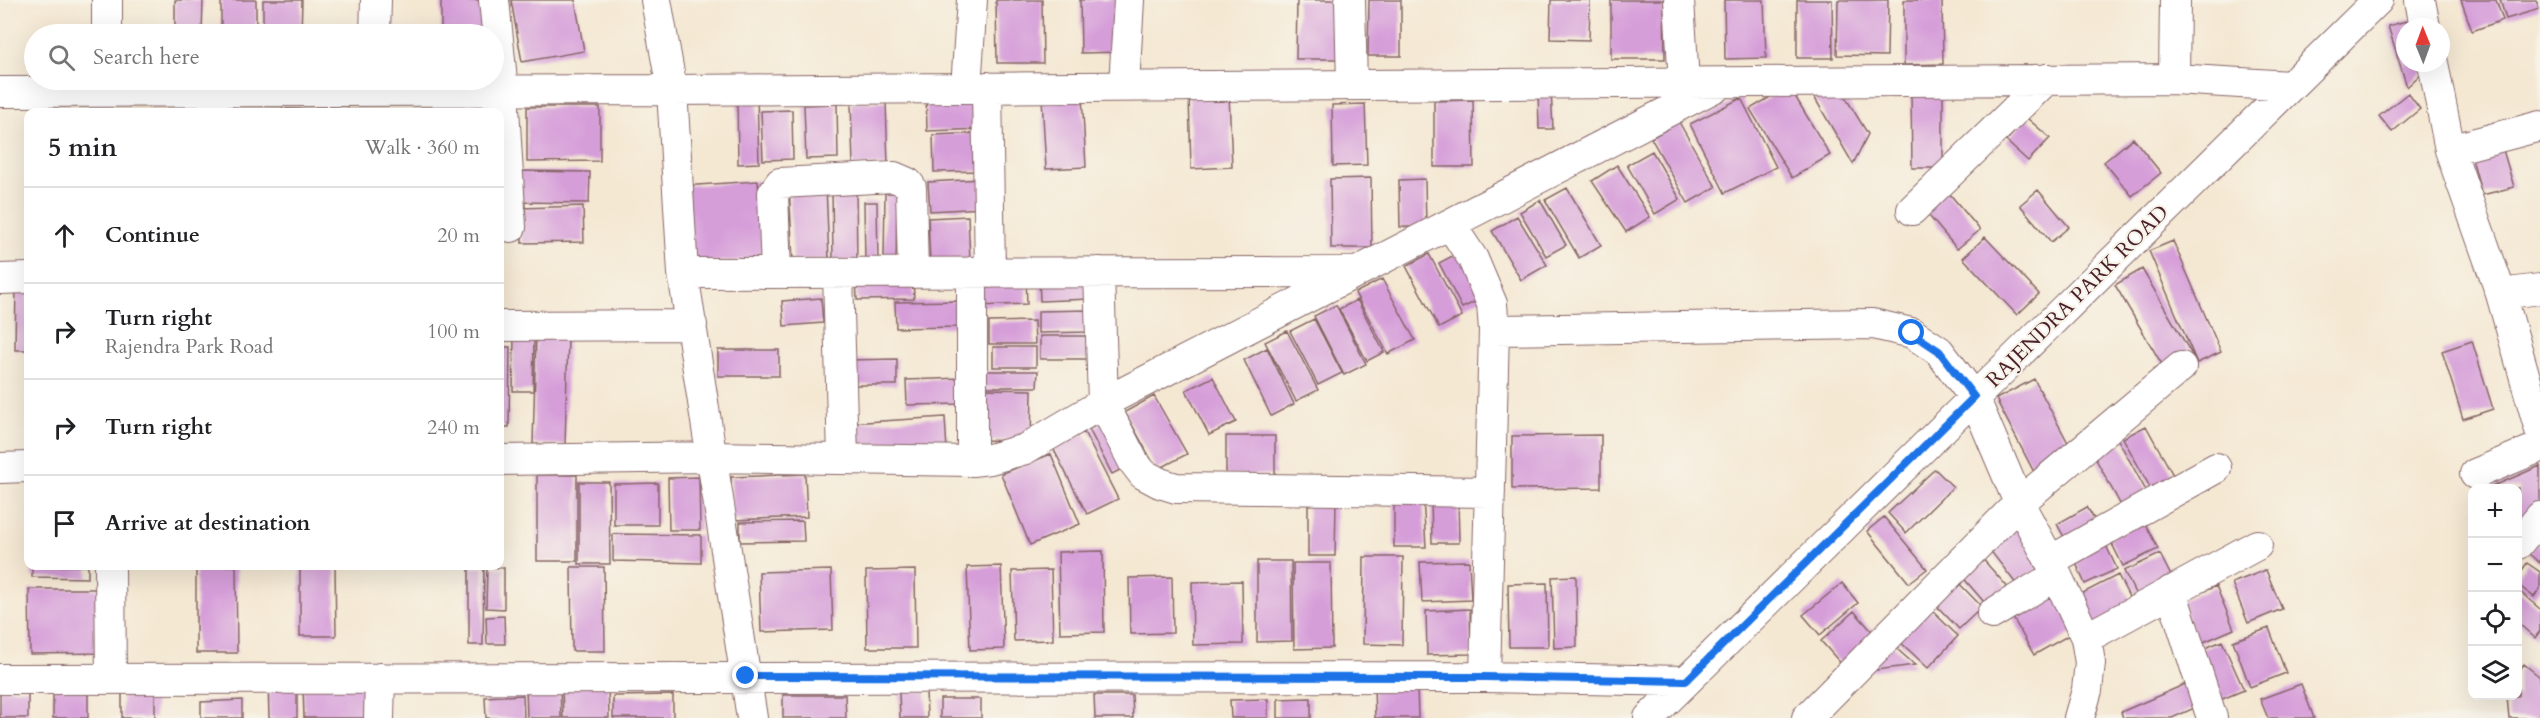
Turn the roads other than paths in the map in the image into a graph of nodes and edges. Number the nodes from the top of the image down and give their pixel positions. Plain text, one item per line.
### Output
1 (107, 0) edge
2 (376, 0) edge
3 (494, 0) edge
4 (656, 0) edge
5 (972, 0) edge
6 (1129, 0) edge
7 (1350, 0) edge
8 (1679, 0) edge
9 (2175, 0) edge
10 (2378, 0) edge
11 (2420, 0) edge
12 (2423, 18) edge
13 (107, 24) edge
14 (375, 24) edge
15 (496, 24) edge
16 (2435, 72) edge
17 (2047, 79) junction
18 (2174, 79) junction
19 (1726, 81) junction
20 (1684, 83) junction
21 (1352, 85) junction
22 (1124, 86) junction
23 (2290, 86) junction
24 (977, 87) junction
25 (503, 90) junction
26 (672, 90) junction
27 (0, 92) edge
28 (373, 94) edge
29 (107, 95) edge
30 (229, 102) edge
31 (2540, 126) edge
32 (2450, 150) junction
33 (1912, 210) dead end
34 (1450, 224) junction
35 (511, 227) dead end
36 (776, 272) junction
37 (1099, 272) junction
38 (1359, 272) junction
39 (684, 273) junction
40 (838, 273) junction
41 (914, 273) junction
42 (981, 273) junction
43 (24, 278) edge
44 (0, 279) edge
45 (2540, 289) edge
46 (2501, 294) junction
47 (692, 325) junction
48 (504, 326) edge
49 (1494, 330) junction
50 (2181, 367) dead end
51 (1974, 397) junction
52 (1103, 403) junction
53 (2540, 430) edge
54 (2540, 447) edge
55 (712, 457) junction
56 (843, 459) junction
57 (504, 460) edge
58 (972, 461) junction
59 (24, 467) edge
60 (0, 468) edge
61 (2216, 468) dead end
62 (2475, 474) dead end
63 (1490, 492) junction
64 (2019, 503) junction
65 (2540, 516) edge
66 (2522, 538) edge
67 (2257, 545) dead end
68 (2054, 568) junction
69 (110, 570) edge
70 (2170, 591) junction
71 (1992, 614) dead end
72 (2086, 638) junction
73 (746, 676) junction
74 (1485, 677) junction
75 (380, 678) junction
76 (0, 679) edge
77 (111, 679) junction
78 (1686, 681) junction
79 (379, 718) edge
80 (752, 718) edge
81 (1648, 718) edge
82 (1807, 718) edge
83 (2079, 718) edge
84 (2212, 718) edge

1 - 13 street
2 - 14 street
3 - 15 street
4 - 26 street
5 - 24 street
6 - 22 street
7 - 21 street
8 - 20 street
9 - 18 street
10 - 23 street, RAJENDRA PARK ROAD
11 - 12 street
16 - 32 street
17 - 18 street
17 - 19 street
17 - 33 street
18 - 23 street
19 - 20 street
19 - 34 street
20 - 21 street
21 - 22 street
22 - 24 street
23 - 51 street, RAJENDRA PARK ROAD
24 - 26 street
24 - 42 street
25 - 26 street
25 - 28 street
25 - 35 street
26 - 39 street
27 - 29 street
28 - 30 street
29 - 30 street
31 - 32 street
32 - 46 street
34 - 38 street
34 - 49 street
36 - 39 street
36 - 40 street
36 - 41 street
37 - 38 street
37 - 42 street
37 - 52 street
38 - 52 street
39 - 47 street
40 - 41 street
40 - 56 street
41 - 42 street
42 - 58 street
43 - 44 street
45 - 46 street
46 - 53 street
47 - 48 street
47 - 55 street
49 - 51 street
49 - 63 street
50 - 64 street
51 - 64 street
51 - 78 street, RAJENDRA PARK ROAD
52 - 58 street
52 - 63 street
54 - 62 street
55 - 56 street
55 - 57 street
55 - 73 street
56 - 58 street
59 - 60 street
61 - 68 street
63 - 74 street
64 - 68 street
64 - 82 street
65 - 66 street
67 - 70 street
68 - 71 street
68 - 72 street
69 - 77 street
70 - 72 street
70 - 84 street
72 - 83 street
73 - 74 street
73 - 75 street
73 - 80 street
74 - 78 street
75 - 77 street
75 - 79 street
76 - 77 street
78 - 81 street, RAJENDRA PARK ROAD

